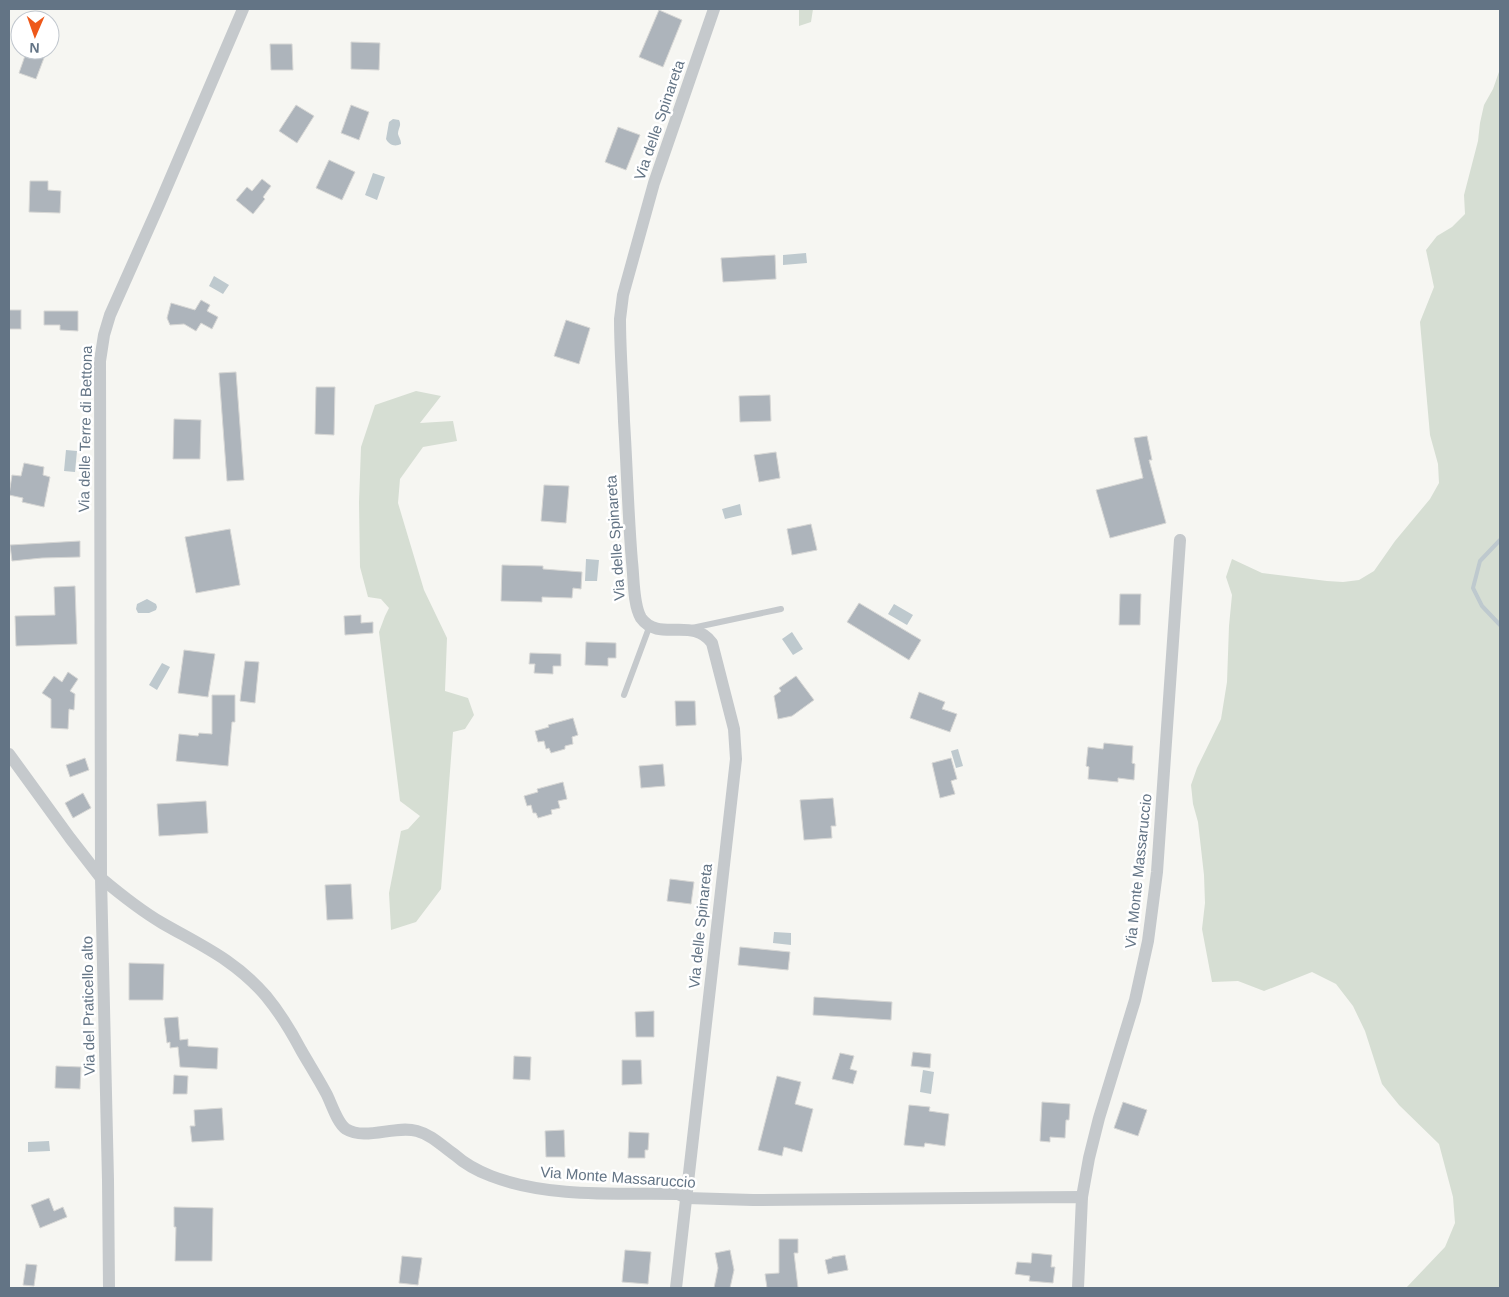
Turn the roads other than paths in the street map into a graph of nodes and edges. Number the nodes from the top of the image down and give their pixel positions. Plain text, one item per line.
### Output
1 (242, 9) edge
2 (714, 9) edge
3 (1180, 540) dead end
4 (781, 609) dead end
5 (650, 626) junction
6 (687, 629) junction
7 (624, 695) dead end
8 (9, 754) edge
9 (101, 878) junction
10 (1082, 1197) junction
11 (687, 1198) junction
12 (109, 1288) edge
13 (676, 1288) edge
14 (1078, 1288) edge

1 - 9 street, Via delle Terre di Bettona
2 - 5 street, Via delle Spinareta
3 - 10 street, Via Monte Massaruccio
4 - 6 lane
5 - 6 street, Via delle Spinareta
5 - 7 lane
6 - 11 street, Via delle Spinareta
8 - 9 street
9 - 11 street, Via Monte Massaruccio
9 - 12 street, Via del Praticello alto
10 - 11 street, Via Monte Massaruccio
10 - 14 street, Via Monte Massaruccio
11 - 13 street, Via delle Spinareta

